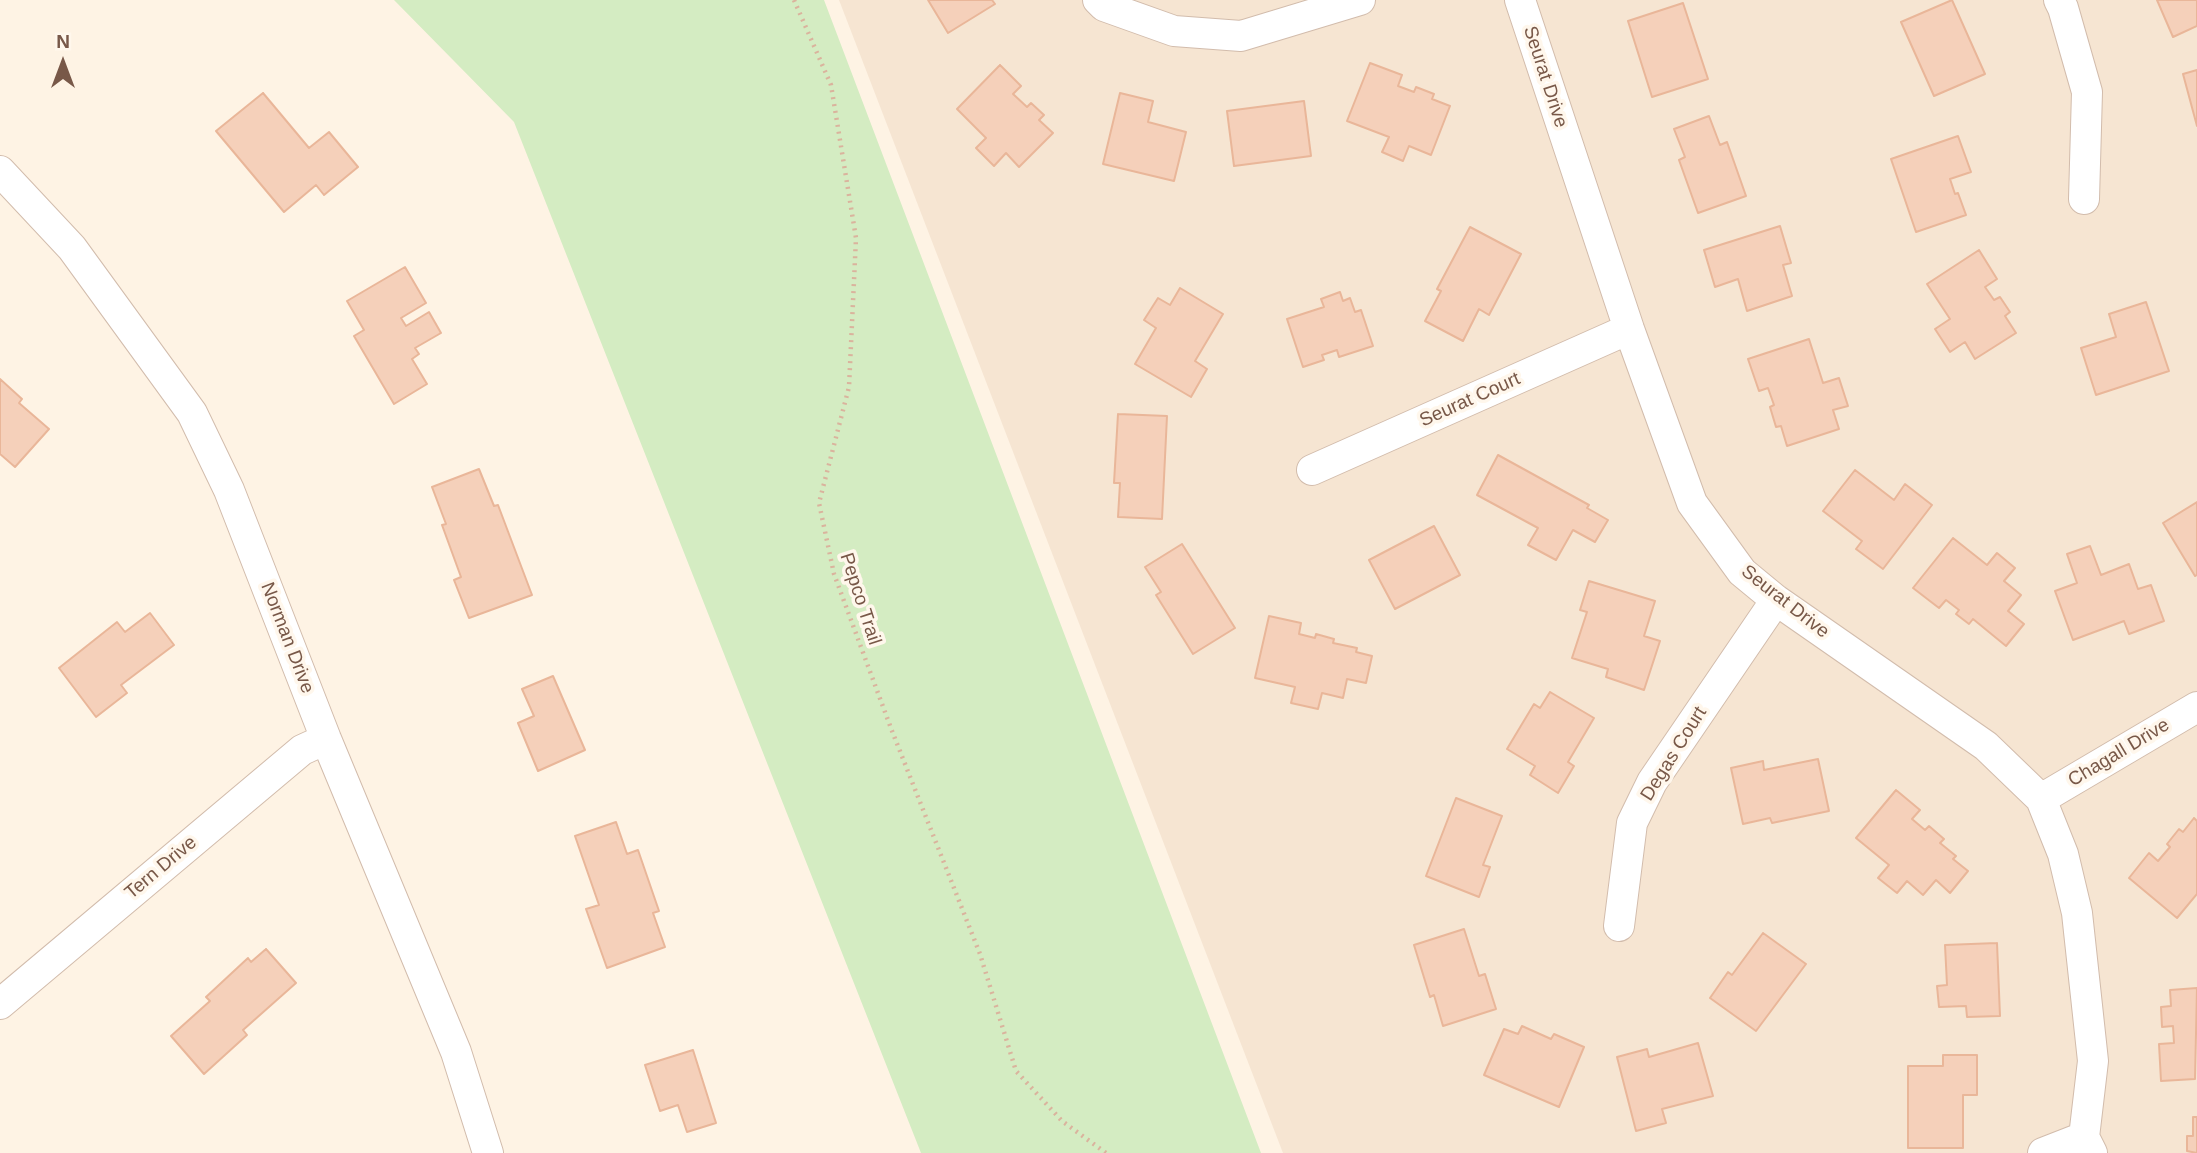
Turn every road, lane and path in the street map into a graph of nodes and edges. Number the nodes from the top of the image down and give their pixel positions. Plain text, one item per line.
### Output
1 (794, 0) edge
2 (1098, 0) edge
3 (1360, 0) edge
4 (1520, 0) edge
5 (2059, 0) edge
6 (0, 171) edge
7 (2084, 199) dead end
8 (1629, 329) junction
9 (1312, 470) dead end
10 (1776, 600) junction
11 (2197, 707) edge
12 (326, 739) junction
13 (2041, 799) junction
14 (1619, 926) dead end
15 (0, 1004) edge
16 (2088, 1145) edge
17 (488, 1153) edge
18 (1106, 1153) edge
19 (2043, 1153) edge

1 - 18 path, Pepco Trail
2 - 3 street
4 - 8 street, Seurat Drive
5 - 7 street
6 - 12 street, Norman Drive
8 - 9 street, Seurat Court
8 - 10 street, Seurat Drive
10 - 13 street, Seurat Drive
10 - 14 street, Degas Court
11 - 13 street, Chagall Drive
12 - 15 street, Tern Drive
12 - 17 street, Norman Drive
13 - 16 street, Seurat Drive
16 - 19 street, Seurat Drive

